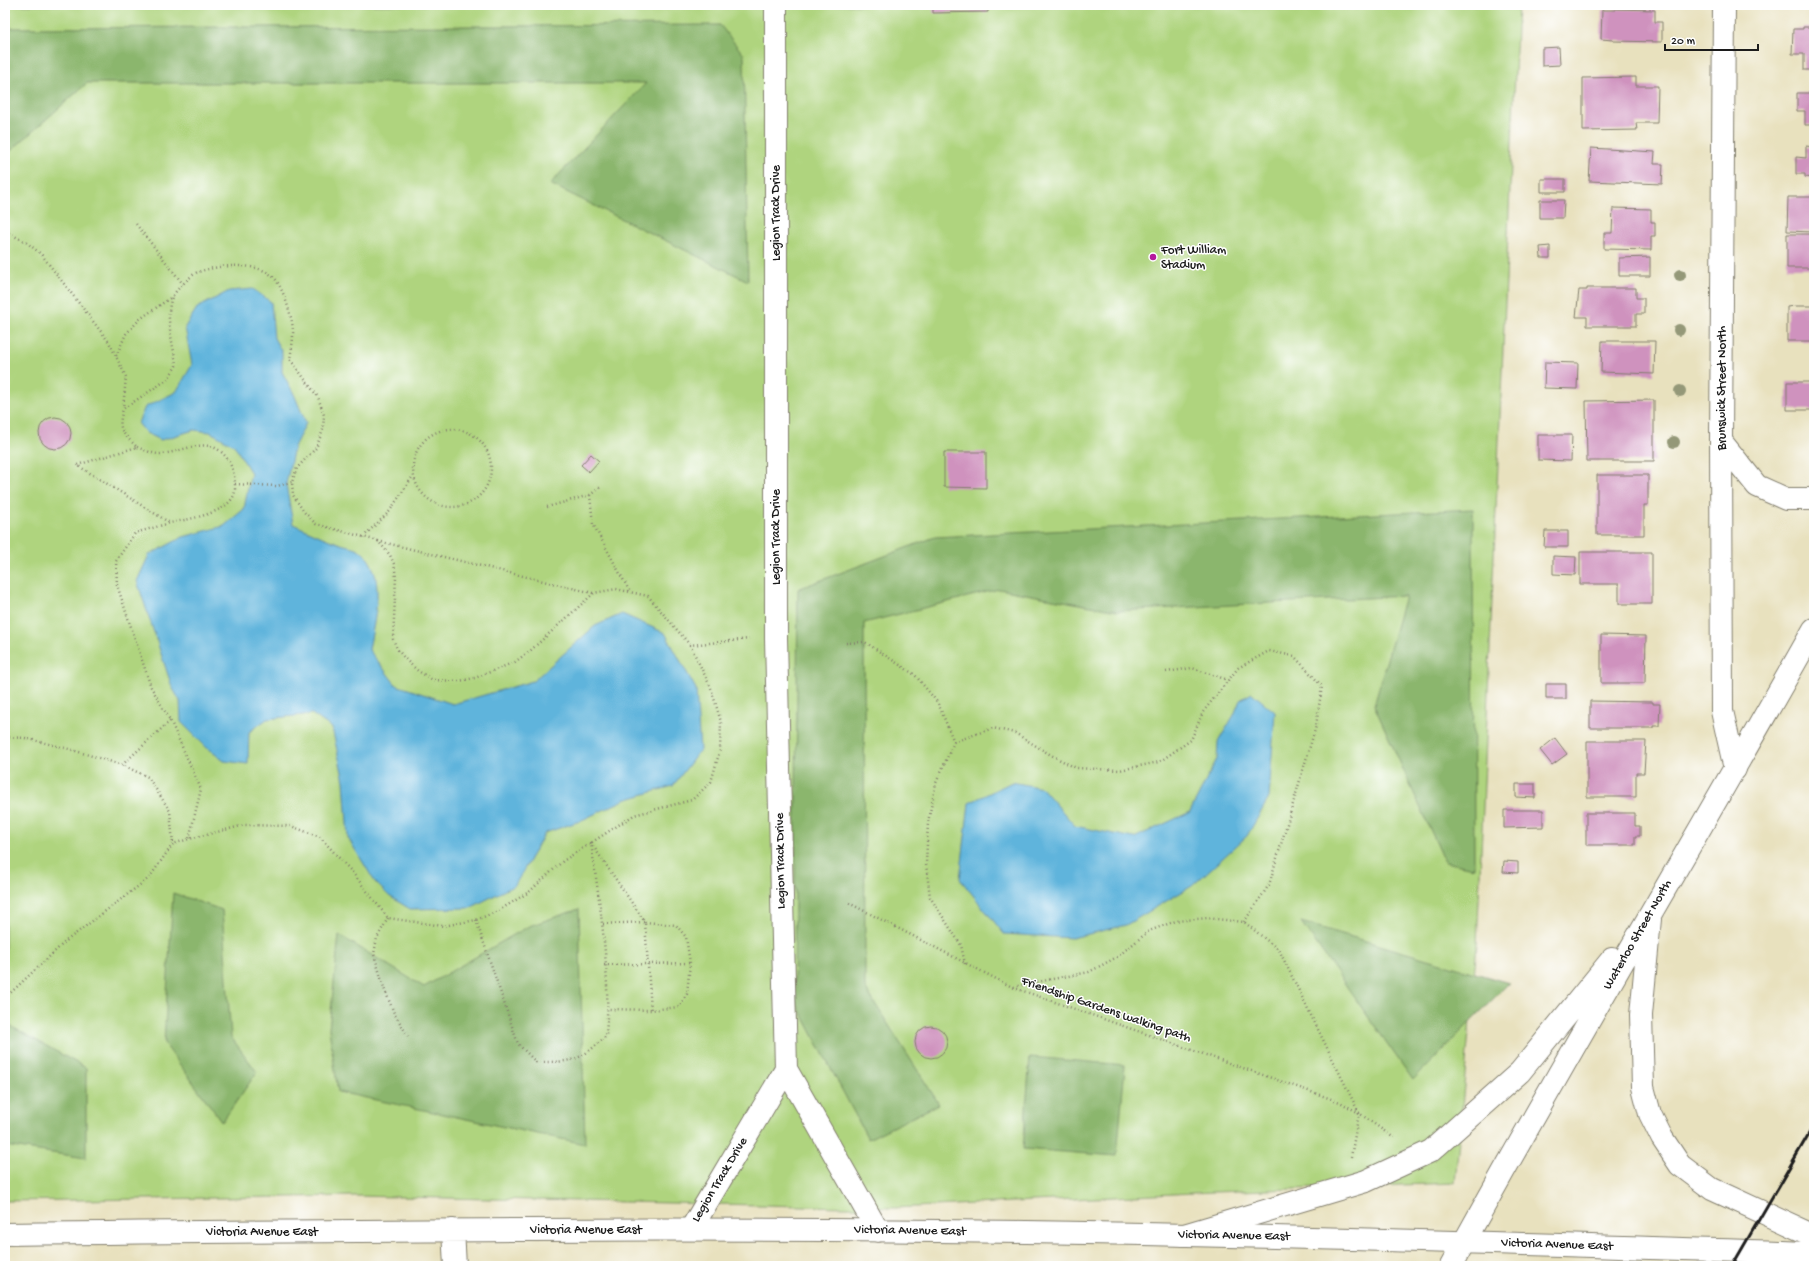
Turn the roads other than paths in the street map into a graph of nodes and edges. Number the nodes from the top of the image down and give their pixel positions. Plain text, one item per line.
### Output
1 (776, 5) edge
2 (1724, 5) edge
3 (1721, 441) junction
4 (1814, 499) edge
5 (1814, 628) edge
6 (1735, 769) junction
7 (1650, 912) junction
8 (786, 1069) junction
9 (691, 1229) junction
10 (454, 1230) junction
11 (878, 1231) junction
12 (5, 1234) edge
13 (1184, 1235) junction
14 (1814, 1236) edge
15 (1464, 1242) junction
16 (1814, 1253) edge
17 (455, 1266) edge
18 (1450, 1266) edge

1 - 8 street, Legion Track Drive
2 - 3 street, Brunswick Street North
3 - 4 street
3 - 6 street, Brunswick Street North
5 - 6 street, Waterloo Street North
6 - 7 street, Waterloo Street North
7 - 13 street
7 - 14 street
7 - 15 street, Waterloo Street North
8 - 9 street, Legion Track Drive
8 - 11 street, Legion Track Drive
9 - 10 street, Victoria Avenue East
9 - 11 street, Victoria Avenue East
10 - 12 street, Victoria Avenue East
10 - 17 street
11 - 13 street, Victoria Avenue East
13 - 15 street, Victoria Avenue East
15 - 16 street, Victoria Avenue East
15 - 18 street, Waterloo Street North

